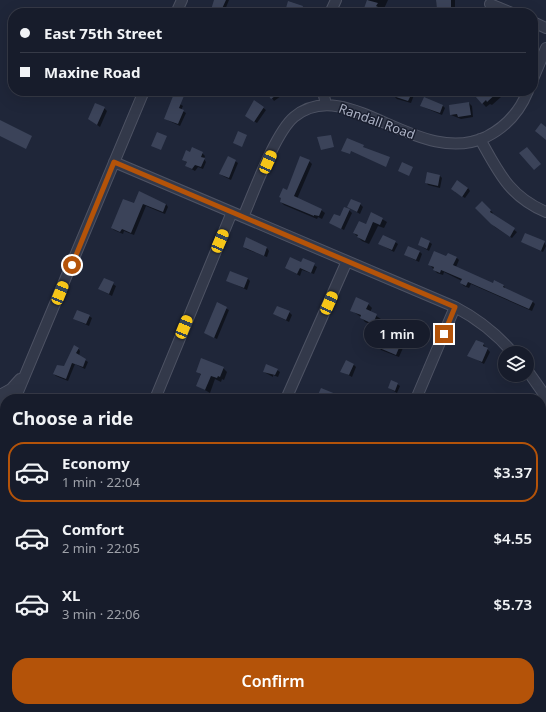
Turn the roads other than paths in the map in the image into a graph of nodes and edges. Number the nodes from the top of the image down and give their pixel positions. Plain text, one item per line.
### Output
1 (490, 4) dead end
2 (500, 8) edge
3 (546, 48) edge
4 (538, 67) edge
5 (142, 96) edge
6 (324, 96) edge
7 (525, 96) edge
8 (326, 105) junction
9 (480, 139) junction
10 (114, 162) junction
11 (232, 212) junction
12 (546, 212) edge
13 (243, 216) junction
14 (347, 261) junction
15 (455, 307) junction
16 (506, 346) edge
17 (28, 368) junction
18 (534, 380) edge
19 (2, 394) edge
20 (17, 394) edge
21 (156, 394) edge
22 (288, 394) edge
23 (418, 394) edge
24 (545, 394) edge

1 - 2 street
3 - 4 street
5 - 10 street
6 - 8 street
7 - 9 street, Randall Road
8 - 9 street, Randall Road
8 - 13 street, Randall Road
9 - 12 street
10 - 11 street
10 - 17 street
11 - 13 street
11 - 21 street
13 - 14 street
14 - 15 street
14 - 22 street
15 - 16 street
15 - 23 street
17 - 19 street
17 - 20 street
18 - 24 street

